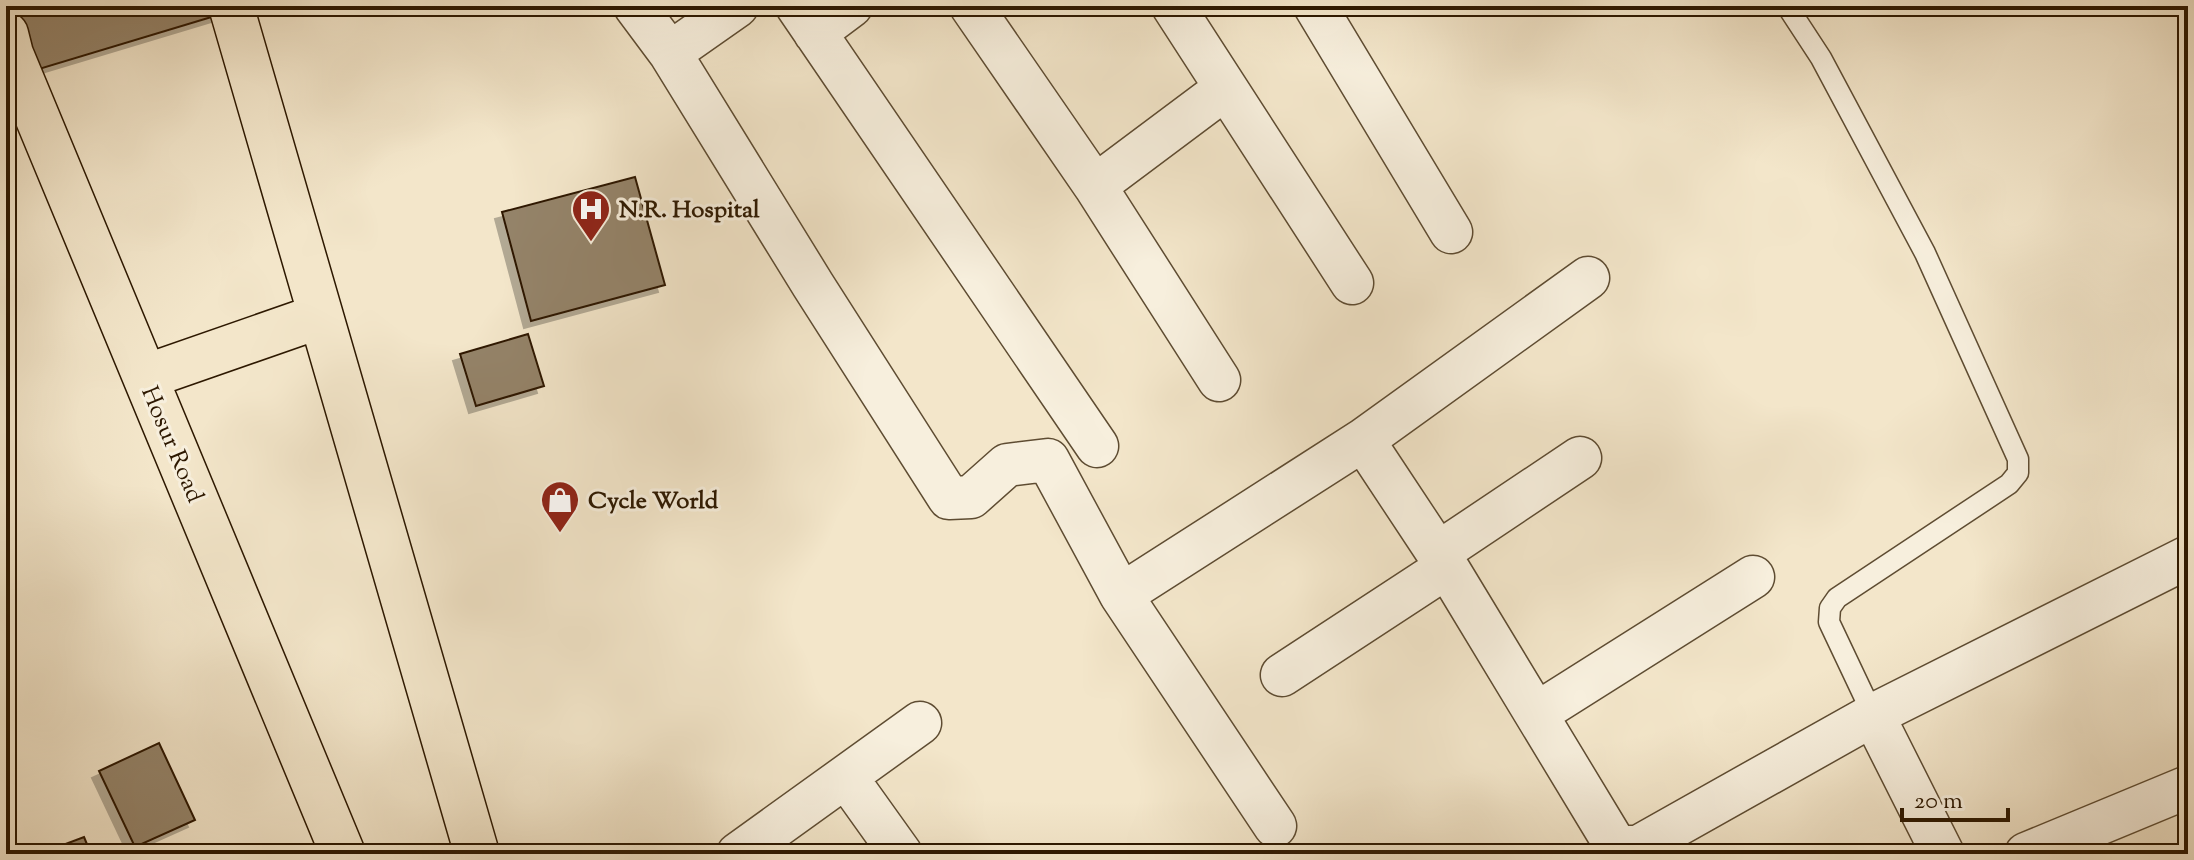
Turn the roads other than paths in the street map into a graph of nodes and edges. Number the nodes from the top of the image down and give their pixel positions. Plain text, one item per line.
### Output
1 (231, 6) edge
2 (635, 6) edge
3 (737, 6) edge
4 (851, 6) edge
5 (971, 6) edge
6 (1173, 6) edge
7 (1315, 6) edge
8 (1787, 6) edge
9 (806, 19) edge
10 (6, 34) edge
11 (670, 53) junction
12 (1226, 88) junction
13 (1095, 186) junction
14 (1451, 232) dead end
15 (1588, 278) dead end
16 (1352, 283) dead end
17 (320, 316) junction
18 (145, 377) junction
19 (1219, 380) dead end
20 (1363, 440) junction
21 (1097, 446) dead end
22 (1580, 458) dead end
23 (2188, 557) edge
24 (1442, 560) junction
25 (1753, 577) dead end
26 (1121, 595) junction
27 (1282, 675) dead end
28 (1536, 714) junction
29 (1873, 715) junction
30 (920, 723) dead end
31 (846, 777) junction
32 (2188, 787) edge
33 (1275, 826) dead end
34 (1935, 851) edge
35 (343, 854) edge
36 (477, 854) edge
37 (738, 854) edge
38 (901, 854) edge
39 (2026, 854) edge

1 - 17 highway
2 - 11 street
3 - 11 street
4 - 9 street
5 - 13 street
6 - 12 street
7 - 14 street
8 - 29 lane
9 - 21 street
10 - 18 highway, Hosur Road
11 - 26 street
12 - 13 street
12 - 16 street
13 - 19 street
15 - 20 street
17 - 18 highway
17 - 36 highway
18 - 35 highway, Hosur Road
20 - 24 street
20 - 26 street
22 - 24 street
23 - 29 street
24 - 27 street
24 - 28 street
25 - 28 street
26 - 33 street
28 - 29 street
29 - 34 street
30 - 31 street
31 - 37 street
31 - 38 street
32 - 39 street

